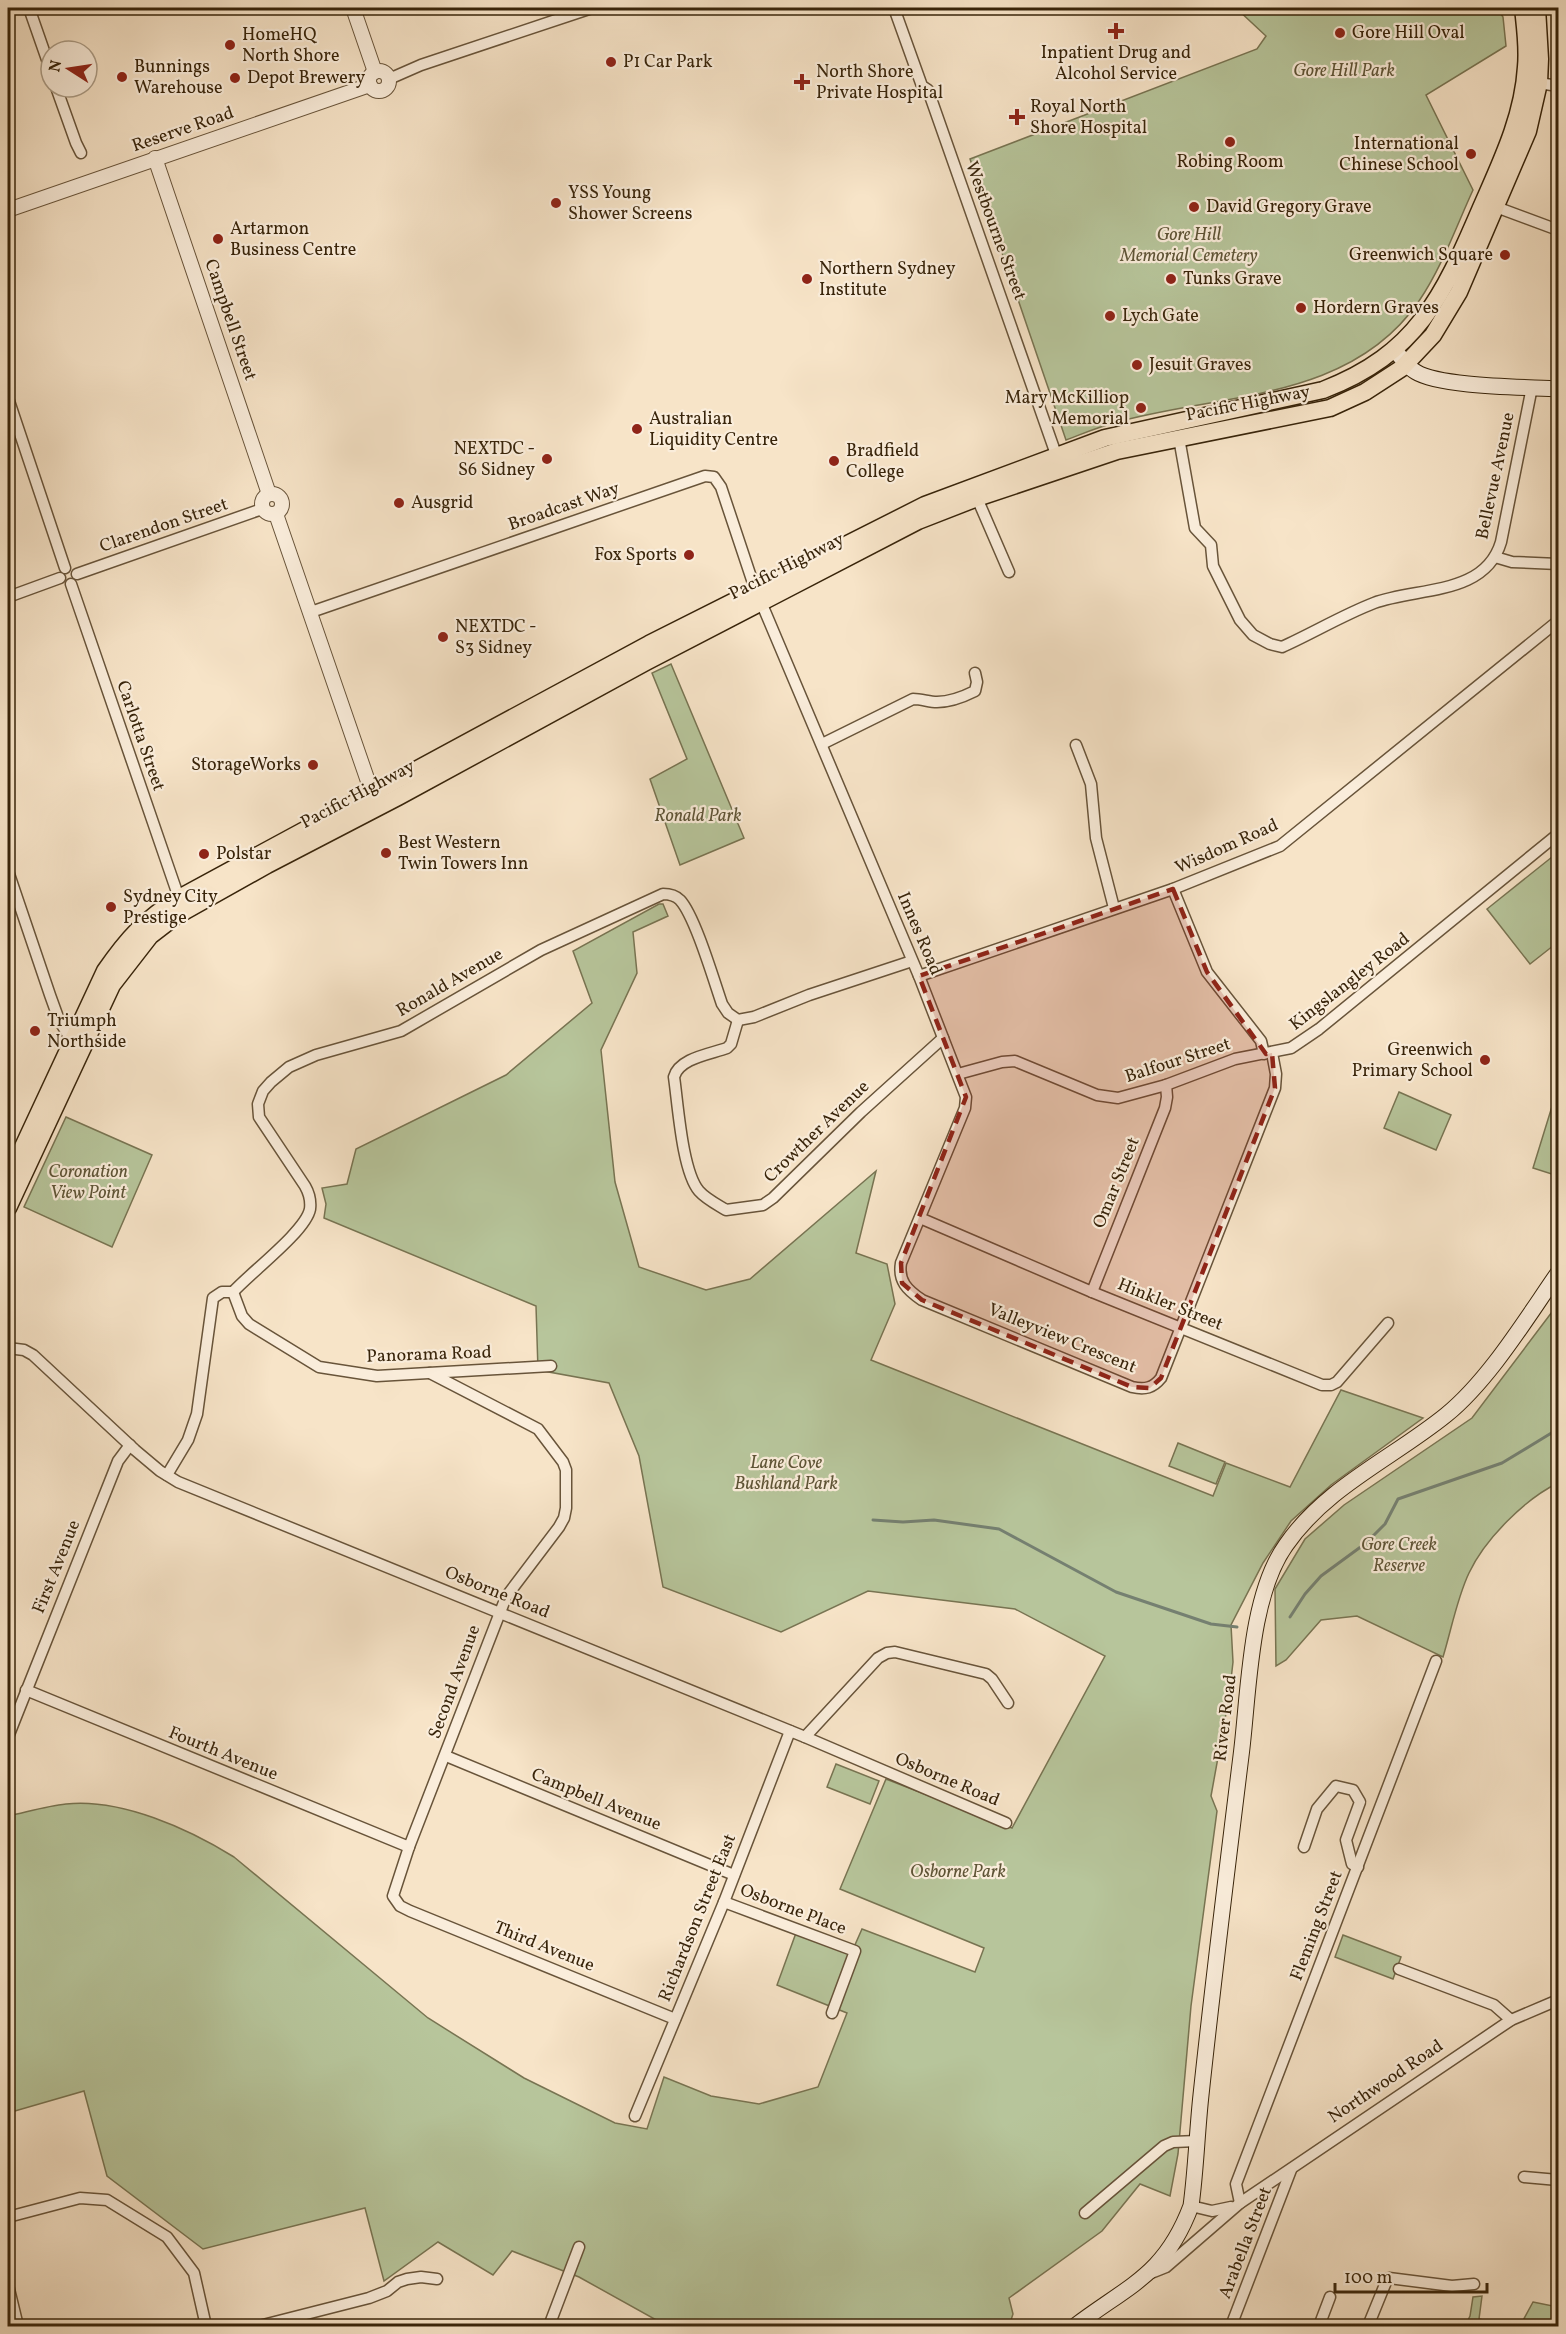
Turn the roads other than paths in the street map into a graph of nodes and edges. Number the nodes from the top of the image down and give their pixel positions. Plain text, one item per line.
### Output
1 (29, 8) edge
2 (353, 8) edge
3 (592, 8) edge
4 (894, 8) edge
5 (1523, 8) edge
6 (1537, 8) edge
7 (40, 39) edge
8 (372, 78) junction
9 (389, 79) joint
10 (1539, 82) junction
11 (1558, 86) edge
12 (60, 99) edge
13 (81, 153) dead end
14 (154, 158) junction
15 (1496, 207) junction
16 (8, 210) edge
17 (1558, 230) edge
18 (1394, 349) junction
19 (1407, 364) junction
20 (1532, 387) junction
21 (1558, 389) edge
22 (8, 398) edge
23 (1179, 438) junction
24 (1059, 462) junction
25 (268, 494) junction
26 (977, 498) junction
27 (262, 509) junction
28 (276, 514) junction
29 (1495, 557) junction
30 (1558, 564) edge
31 (1009, 572) dead end
32 (62, 573) junction
33 (76, 574) junction
34 (71, 584) junction
35 (758, 595) junction
36 (8, 597) edge
37 (311, 612) junction
38 (1558, 621) edge
39 (975, 673) dead end
40 (822, 744) junction
41 (1076, 745) dead end
42 (375, 800) junction
43 (1558, 834) edge
44 (8, 871) edge
45 (1173, 889) junction
46 (179, 898) junction
47 (1114, 908) junction
48 (912, 961) junction
49 (919, 976) junction
50 (738, 1020) junction
51 (944, 1038) junction
52 (71, 1040) junction
53 (1268, 1053) junction
54 (958, 1074) junction
55 (1166, 1085) junction
56 (8, 1179) edge
57 (8, 1208) edge
58 (920, 1218) junction
59 (1558, 1274) edge
60 (902, 1283) joint
61 (233, 1292) junction
62 (1092, 1292) junction
63 (1388, 1323) dead end
64 (1182, 1327) junction
65 (8, 1348) edge
66 (551, 1366) dead end
67 (430, 1373) junction
68 (130, 1445) junction
69 (166, 1475) junction
70 (499, 1612) junction
71 (1436, 1661) dead end
72 (26, 1690) junction
73 (1008, 1703) dead end
74 (790, 1731) junction
75 (8, 1737) edge
76 (805, 1737) junction
77 (446, 1756) junction
78 (1006, 1823) dead end
79 (409, 1847) junction
80 (1304, 1847) dead end
81 (1358, 1867) junction
82 (734, 1875) junction
83 (724, 1902) junction
84 (400, 1906) joint
85 (1399, 1968) dead end
86 (1558, 2000) edge
87 (832, 2013) dead end
88 (675, 2019) junction
89 (1511, 2020) junction
90 (635, 2116) dead end
91 (1197, 2141) junction
92 (1291, 2170) junction
93 (1524, 2177) dead end
94 (1558, 2180) edge
95 (1240, 2203) junction
96 (1191, 2206) junction
97 (1085, 2212) dead end
98 (8, 2217) edge
99 (579, 2247) dead end
100 (1148, 2274) junction
101 (437, 2279) dead end
102 (1474, 2284) dead end
103 (8, 2285) edge
104 (1330, 2297) dead end
105 (18, 2326) edge
106 (206, 2326) edge
107 (259, 2326) edge
108 (549, 2326) edge
109 (1075, 2326) edge
110 (1231, 2326) edge
111 (1318, 2326) edge
112 (1368, 2326) edge

1 - 7 street
2 - 8 street
3 - 9 street
4 - 24 street, Westbourne Street
5 - 18 main road, Pacific Highway
6 - 10 main road, Pacific Highway
8 - 9 street, Reserve Road
8 - 14 street, Reserve Road
10 - 11 street
10 - 15 main road, Pacific Highway
12 - 13 street
14 - 16 street, Reserve Road
14 - 25 street, Campbell Street
15 - 17 street
15 - 19 main road, Pacific Highway
18 - 19 main road
18 - 24 main road, Pacific Highway
19 - 20 main road
19 - 23 main road, Pacific Highway
20 - 21 main road
20 - 29 street, Bellevue Avenue
22 - 32 street
23 - 24 main road, Pacific Highway
23 - 29 street, Bellevue Avenue
24 - 26 main road, Pacific Highway
24 - 35 main road, Pacific Highway
25 - 27 street
25 - 28 street
26 - 31 street
26 - 35 main road, Pacific Highway
27 - 28 street
27 - 33 street, Clarendon Street
28 - 37 street
29 - 30 street
32 - 33 street
32 - 34 street
32 - 36 street
33 - 34 street
34 - 46 street, Carlotta Street
35 - 37 street, Broadcast Way
35 - 40 street, Innes Road
35 - 42 main road, Pacific Highway
37 - 42 street
38 - 45 street, Wisdom Road
39 - 40 street
40 - 48 street, Innes Road
41 - 47 street
42 - 46 main road, Pacific Highway
42 - 57 main road, Pacific Highway
43 - 53 street, Kingslangley Road
44 - 52 street
45 - 47 street, Wisdom Road
45 - 53 street
46 - 52 main road, Pacific Highway
47 - 49 street, Wisdom Road
48 - 49 street, Innes Road
48 - 50 street
49 - 51 street, Innes Road
50 - 51 street, Crowther Avenue
50 - 61 street, Ronald Avenue
51 - 54 street, Innes Road
52 - 56 main road, Pacific Highway
53 - 55 street, Balfour Street
53 - 64 street
54 - 55 street, Balfour Street
54 - 58 street, Innes Road
55 - 62 street, Omar Street
58 - 60 street, Innes Road
58 - 62 street, Hinkler Street
59 - 91 main road, River Road
60 - 64 street, Valleyview Crescent
61 - 67 street, Panorama Road
61 - 69 street, Ronald Avenue
62 - 64 street, Hinkler Street
63 - 64 street, Hinkler Street
65 - 68 street, Osborne Road
66 - 67 street, Panorama Road
67 - 70 street, Second Avenue
68 - 69 street, Osborne Road
68 - 72 street, First Avenue
69 - 70 street, Osborne Road
70 - 74 street, Osborne Road
70 - 77 street, Second Avenue
71 - 81 street, Fleming Street
72 - 75 street, First Avenue
72 - 79 street, Fourth Avenue
73 - 76 street
74 - 76 street, Osborne Road
74 - 82 street, Richardson Street East
76 - 78 street, Osborne Road
77 - 79 street, Second Avenue
77 - 82 street, Campbell Avenue
79 - 84 street, Second Avenue
80 - 81 street
81 - 95 street, Fleming Street
82 - 83 street, Richardson Street East
83 - 87 street, Osborne Place
83 - 88 street, Richardson Street East
84 - 88 street, Third Avenue
85 - 89 street
86 - 89 street, Northwood Road
88 - 90 street, Richardson Street East
89 - 92 street, Northwood Road
91 - 96 main road, River Road
91 - 97 street
92 - 95 street, Northwood Road
92 - 110 street, Arabella Street
93 - 94 street
95 - 96 street, Northwood Road
95 - 100 street, Northwood Road
96 - 100 main road, River Road
98 - 106 street
99 - 108 street
100 - 109 main road, Northwood Road
101 - 107 street
102 - 112 street
103 - 105 street
104 - 111 street

